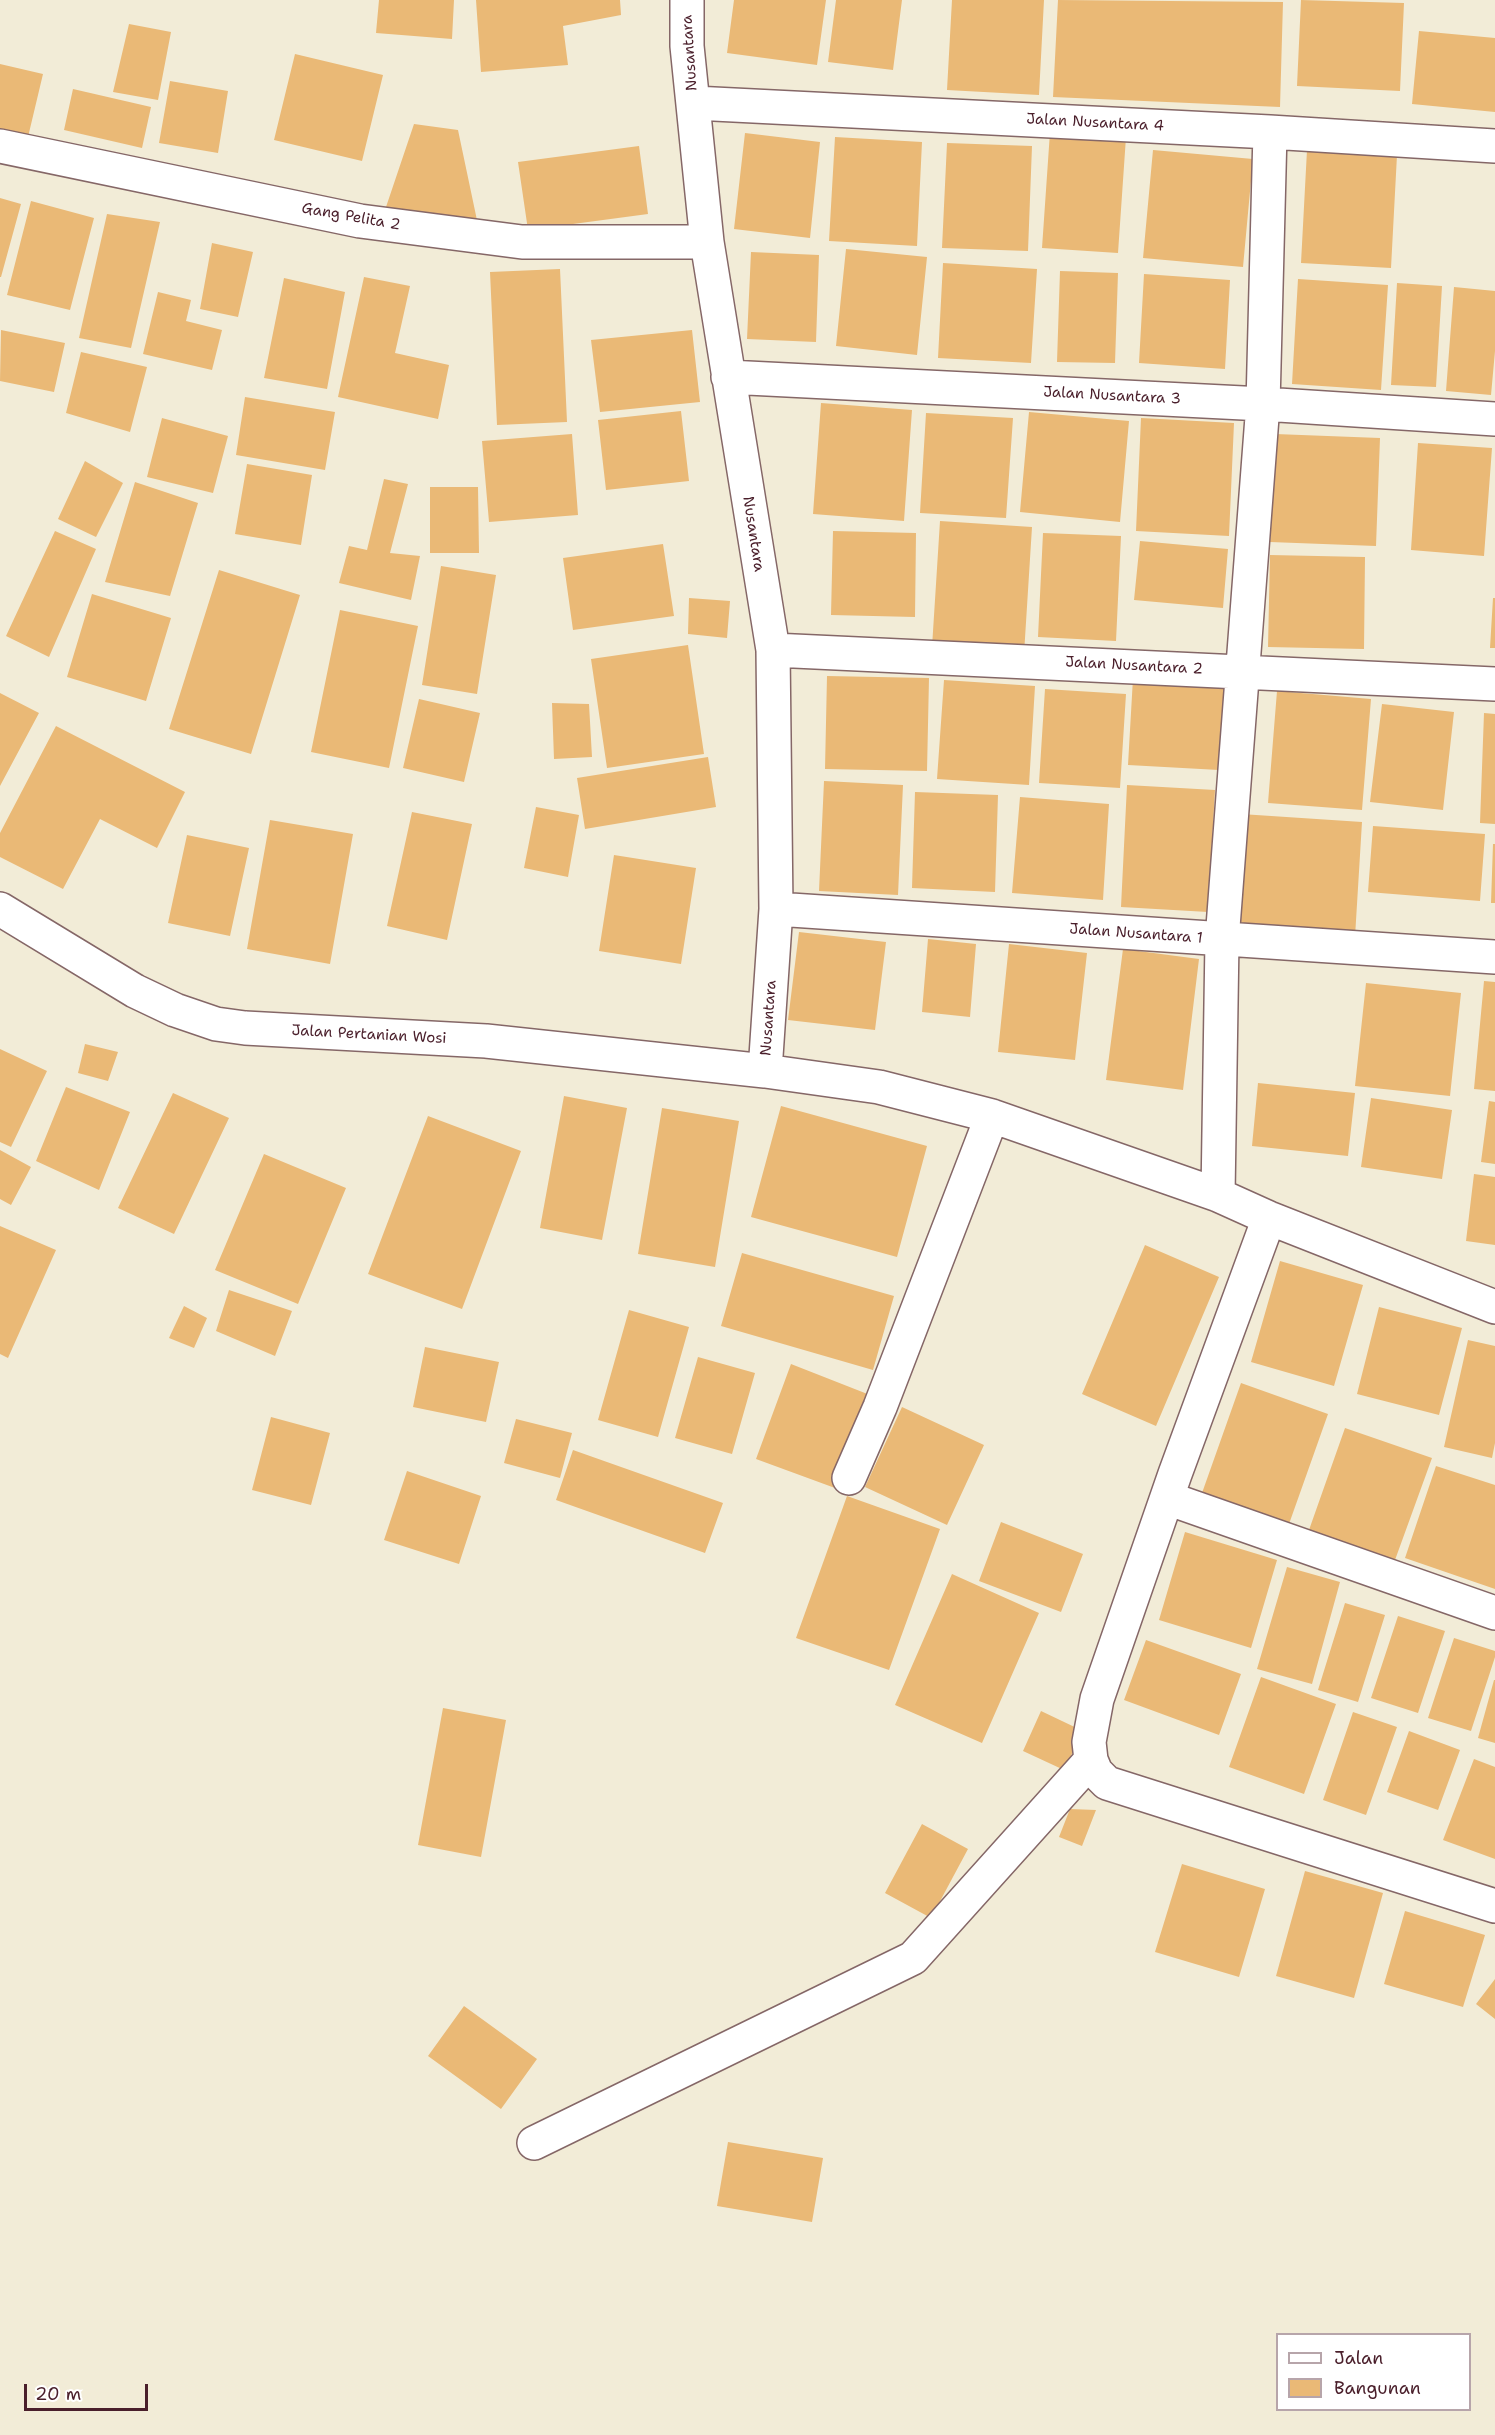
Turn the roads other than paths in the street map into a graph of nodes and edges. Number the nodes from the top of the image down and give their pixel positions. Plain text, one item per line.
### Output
1 (687, 0) edge
2 (694, 103) junction
3 (1270, 132) junction
4 (0, 146) edge
5 (1495, 146) edge
6 (707, 242) junction
7 (728, 377) junction
8 (1263, 404) junction
9 (1495, 419) edge
10 (773, 650) junction
11 (1244, 671) junction
12 (1495, 684) edge
13 (0, 909) edge
14 (776, 909) junction
15 (1222, 940) junction
16 (1495, 957) edge
17 (765, 1071) junction
18 (992, 1116) junction
19 (1218, 1195) junction
20 (1269, 1218) junction
21 (1495, 1307) edge
22 (849, 1478) dead end
23 (1167, 1498) junction
24 (1495, 1612) edge
25 (1091, 1760) junction
26 (1495, 1906) edge
27 (534, 2143) dead end

1 - 2 street, Nusantara
2 - 3 street, Jalan Nusantara 4
2 - 6 street, Nusantara
3 - 5 street, Jalan Nusantara 4
3 - 8 street
4 - 6 street, Gang Pelita 2
6 - 7 street, Nusantara
7 - 8 street, Jalan Nusantara 3
7 - 10 street, Nusantara
8 - 9 street, Jalan Nusantara 3
8 - 11 street
10 - 11 street, Jalan Nusantara 2
10 - 14 street, Nusantara
11 - 12 street, Jalan Nusantara 2
11 - 15 street
13 - 17 street, Jalan Pertanian Wosi
14 - 15 street, Jalan Nusantara 1
14 - 17 street, Nusantara
15 - 16 street, Jalan Nusantara 1
15 - 19 street
17 - 18 street, Jalan Pertanian Wosi
18 - 19 street, Jalan Pertanian Wosi
18 - 22 street
19 - 20 street, Jalan Pertanian Wosi
20 - 21 street, Jalan Pertanian Wosi
20 - 23 street
23 - 24 street
23 - 25 street
25 - 26 street
25 - 27 street

